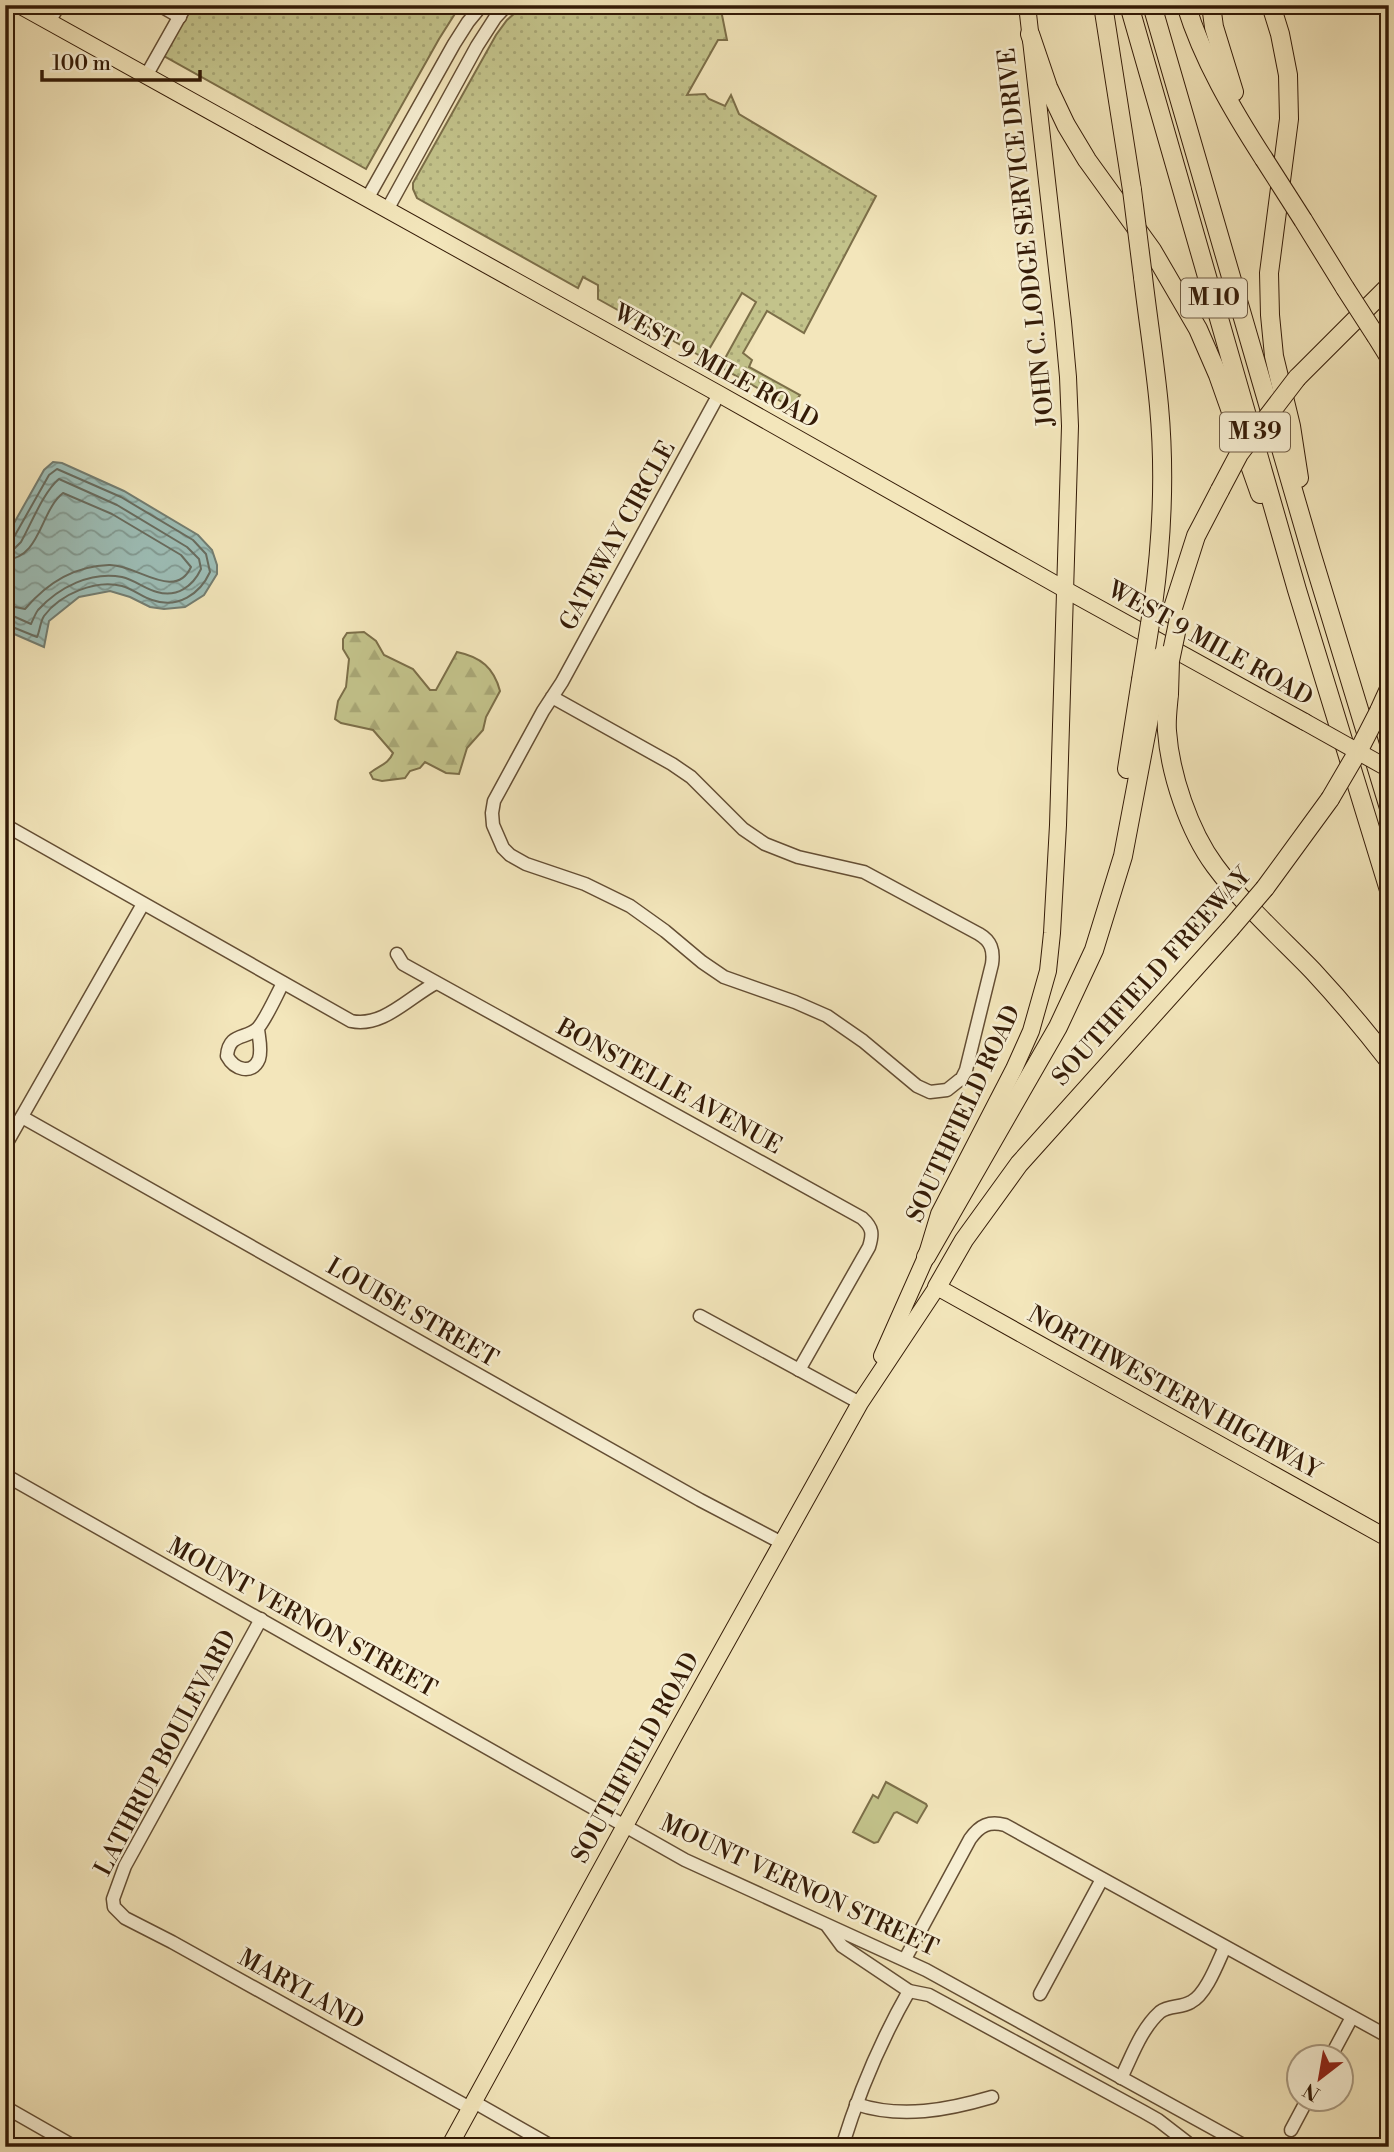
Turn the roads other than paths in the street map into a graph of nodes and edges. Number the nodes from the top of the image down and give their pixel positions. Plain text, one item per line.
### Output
1 (19, 5) edge
2 (59, 5) edge
3 (159, 5) edge
4 (482, 5) edge
5 (507, 5) edge
6 (1027, 5) edge
7 (1103, 5) edge
8 (1129, 5) edge
9 (1152, 5) edge
10 (1186, 5) edge
11 (1211, 5) edge
12 (1271, 5) edge
13 (183, 11) edge
14 (50, 22) junction
15 (1030, 34) junction
16 (454, 44) junction
17 (472, 55) junction
18 (146, 76) junction
19 (430, 86) junction
20 (450, 96) junction
21 (1252, 141) junction
22 (367, 199) junction
23 (387, 210) junction
24 (1389, 286) edge
25 (1389, 357) edge
26 (719, 394) junction
27 (1311, 552) junction
28 (1066, 590) junction
29 (1297, 590) junction
30 (1155, 687) junction
31 (1389, 689) edge
32 (552, 697) junction
33 (1389, 769) edge
34 (1389, 808) edge
35 (7, 829) edge
36 (1389, 890) edge
37 (143, 904) junction
38 (397, 954) dead end
39 (283, 983) junction
40 (436, 983) junction
41 (258, 1029) dead end
42 (1389, 1061) edge
43 (22, 1117) junction
44 (5, 1146) edge
45 (926, 1256) junction
46 (937, 1287) junction
47 (700, 1316) dead end
48 (799, 1370) junction
49 (863, 1398) junction
50 (5, 1475) edge
51 (1389, 1539) edge
52 (782, 1543) junction
53 (261, 1619) junction
54 (626, 1825) junction
55 (1102, 1879) junction
56 (114, 1907) joint
57 (825, 1923) junction
58 (1225, 1947) junction
59 (905, 1959) junction
60 (909, 1990) junction
61 (1040, 1994) dead end
62 (1352, 2017) junction
63 (1389, 2037) edge
64 (1337, 2044) edge
65 (1121, 2078) junction
66 (992, 2097) dead end
67 (856, 2104) junction
68 (472, 2105) junction
69 (5, 2107) edge
70 (1299, 2114) edge
71 (1290, 2130) dead end
72 (1232, 2143) edge
73 (75, 2147) edge
74 (449, 2147) edge
75 (553, 2147) edge
76 (842, 2147) edge
77 (1193, 2147) edge
78 (1247, 2147) edge

1 - 14 main road, WEST 9 MILE ROAD
2 - 14 street
3 - 13 street
4 - 16 street
5 - 17 street
6 - 15 main road, JOHN C. LODGE SERVICE DRIVE
7 - 30 highway, bridge
8 - 29 highway, M 10
9 - 27 highway, M 10
10 - 21 highway
11 - 21 highway
12 - 27 highway
13 - 18 street
14 - 18 main road, WEST 9 MILE ROAD
15 - 28 main road, JOHN C. LODGE SERVICE DRIVE
15 - 29 highway
16 - 17 street
16 - 19 street
17 - 20 street
18 - 22 main road, WEST 9 MILE ROAD
19 - 20 street
19 - 22 street
20 - 23 street
21 - 25 highway, bridge
22 - 23 main road, WEST 9 MILE ROAD
23 - 26 main road, WEST 9 MILE ROAD
24 - 30 highway, M 39, bridge
26 - 28 main road, WEST 9 MILE ROAD
26 - 32 street, GATEWAY CIRCLE
27 - 34 highway, M 10
28 - 33 main road, WEST 9 MILE ROAD, bridge
28 - 45 main road, SOUTHFIELD ROAD
29 - 36 highway, M 10
30 - 42 highway
30 - 45 highway
31 - 46 highway, SOUTHFIELD FREEWAY, bridge
32 - 32 street, GATEWAY CIRCLE
35 - 37 street
37 - 39 street
37 - 43 street
38 - 40 street, BONSTELLE AVENUE
39 - 40 street
39 - 41 street
40 - 48 street, BONSTELLE AVENUE
43 - 44 street
43 - 52 street, LOUISE STREET
45 - 49 main road, SOUTHFIELD ROAD
46 - 49 main road, SOUTHFIELD ROAD
46 - 51 main road, NORTHWESTERN HIGHWAY
47 - 48 street
48 - 49 street
49 - 52 main road, SOUTHFIELD ROAD
50 - 53 street, MOUNT VERNON STREET
52 - 54 main road, SOUTHFIELD ROAD
53 - 54 street, MOUNT VERNON STREET
53 - 56 street, LATHRUP BOULEVARD
54 - 57 street, MOUNT VERNON STREET
54 - 68 main road, SOUTHFIELD ROAD
55 - 58 street
55 - 59 street
55 - 61 street
56 - 68 street, MARYLAND
57 - 59 street, MOUNT VERNON STREET
57 - 60 street
58 - 62 street
58 - 65 street
59 - 65 street, MOUNT VERNON STREET
60 - 67 street
60 - 77 street
62 - 63 street
62 - 64 street
65 - 72 street, MOUNT VERNON STREET
66 - 67 street
67 - 76 street
68 - 74 main road, SOUTHFIELD ROAD
68 - 75 street, MARYLAND
69 - 73 street
70 - 71 street
72 - 78 street, MOUNT VERNON STREET

